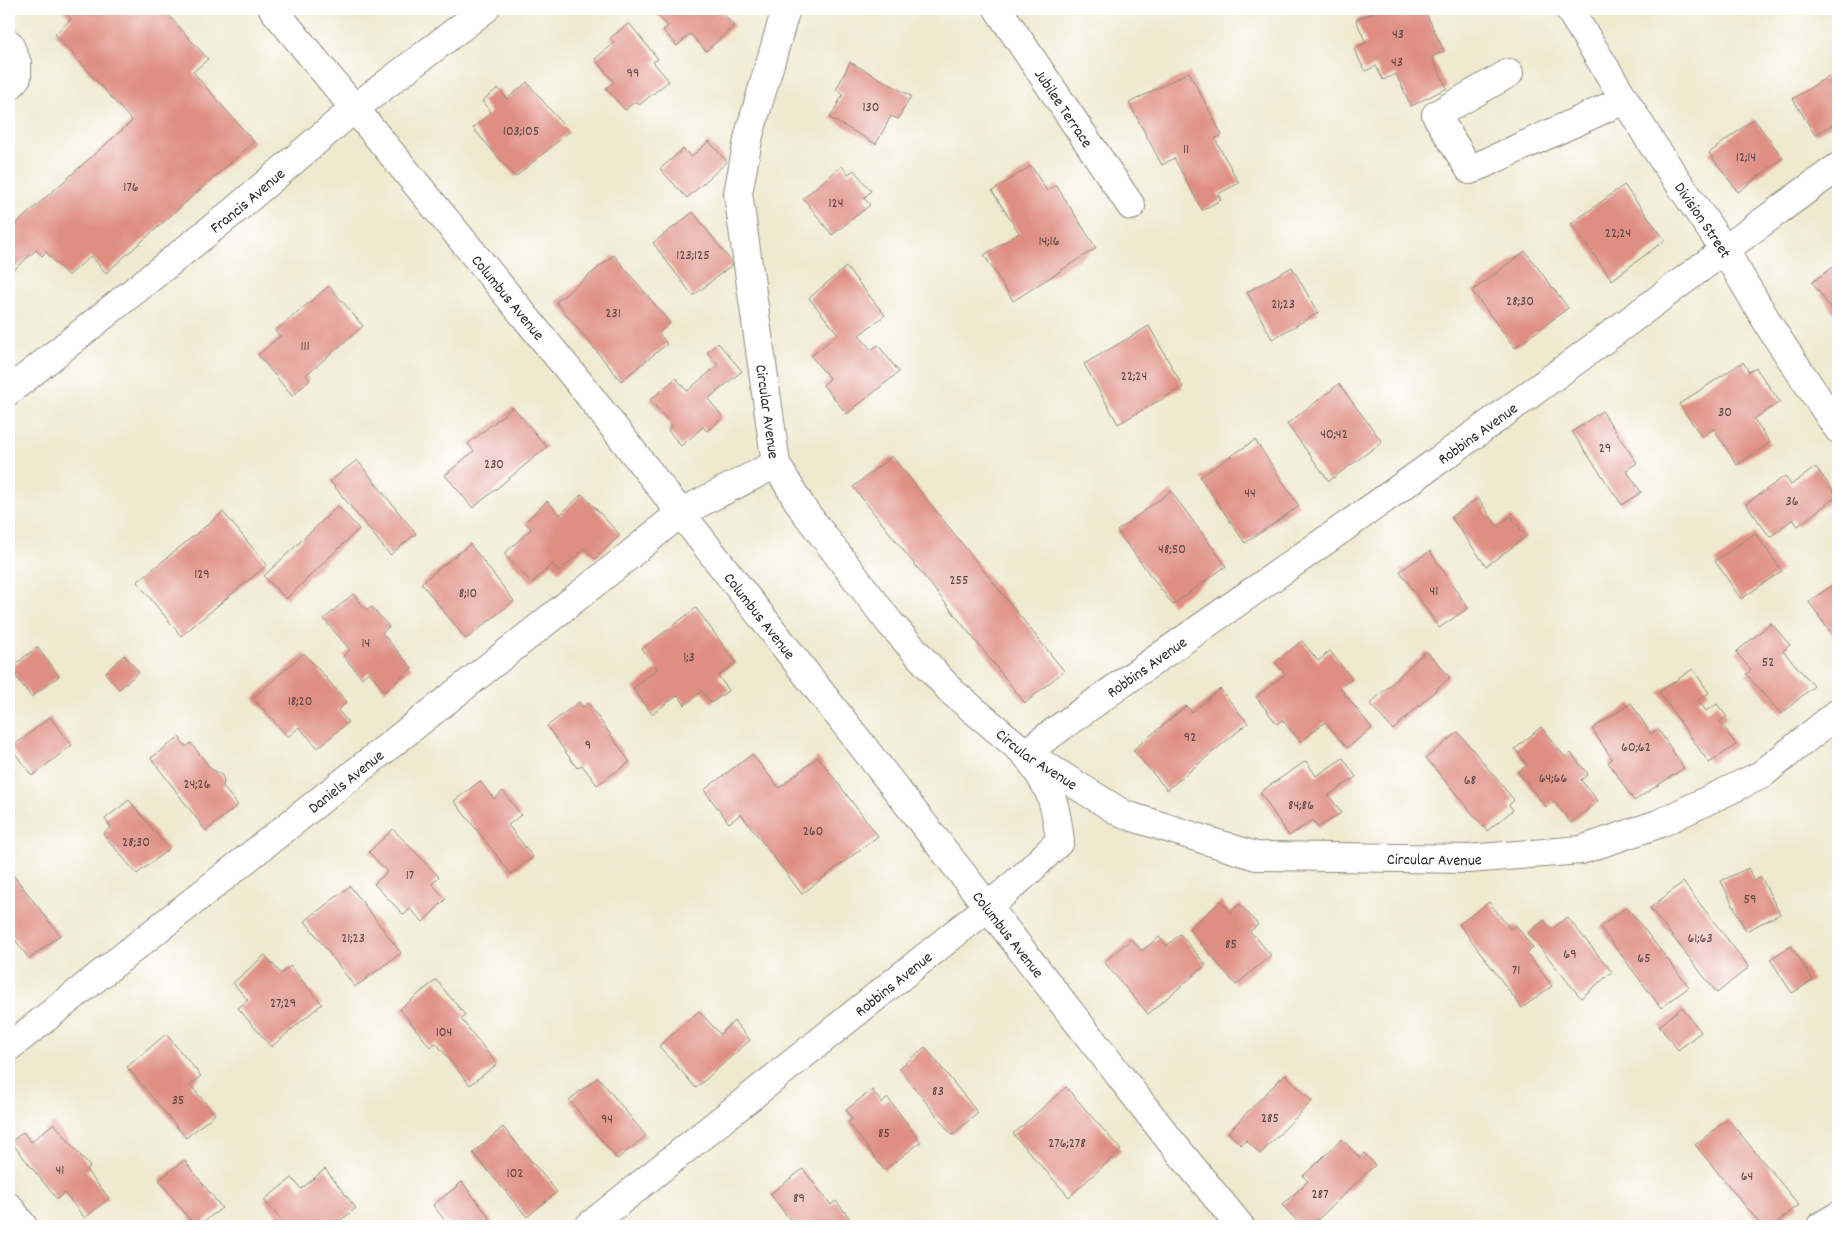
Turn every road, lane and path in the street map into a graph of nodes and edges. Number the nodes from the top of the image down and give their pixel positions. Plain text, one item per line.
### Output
1 (273, 9) edge
2 (485, 9) edge
3 (786, 9) edge
4 (998, 9) edge
5 (1569, 9) edge
6 (9, 44) edge
7 (1509, 73) dead end
8 (9, 87) edge
9 (1624, 100) junction
10 (355, 108) junction
11 (1838, 167) edge
12 (1131, 206) dead end
13 (1724, 249) junction
14 (9, 391) edge
15 (1838, 430) edge
16 (776, 464) junction
17 (680, 513) junction
18 (1838, 713) edge
19 (1025, 753) junction
20 (988, 907) junction
21 (9, 1047) edge
22 (9, 1208) edge
23 (1838, 1216) edge
24 (23, 1226) edge
25 (589, 1226) edge
26 (1240, 1226) edge
27 (1821, 1226) edge

1 - 10 street, Columbus Avenue
2 - 10 street, Francis Avenue
3 - 16 street, Circular Avenue
4 - 12 street, Jubilee Terrace
5 - 9 street, Division Street
6 - 8 street
7 - 9 street
9 - 13 street, Division Street
10 - 14 street, Francis Avenue
10 - 17 street, Columbus Avenue
11 - 13 street, Robbins Avenue
13 - 15 street, Division Street
13 - 19 street, Robbins Avenue
16 - 17 street, Daniels Avenue
16 - 19 street, Circular Avenue
17 - 20 street, Columbus Avenue
17 - 21 street, Daniels Avenue
18 - 19 street, Circular Avenue
19 - 20 street, Robbins Avenue
20 - 25 street, Robbins Avenue
20 - 26 street, Columbus Avenue
22 - 24 street
23 - 27 street

